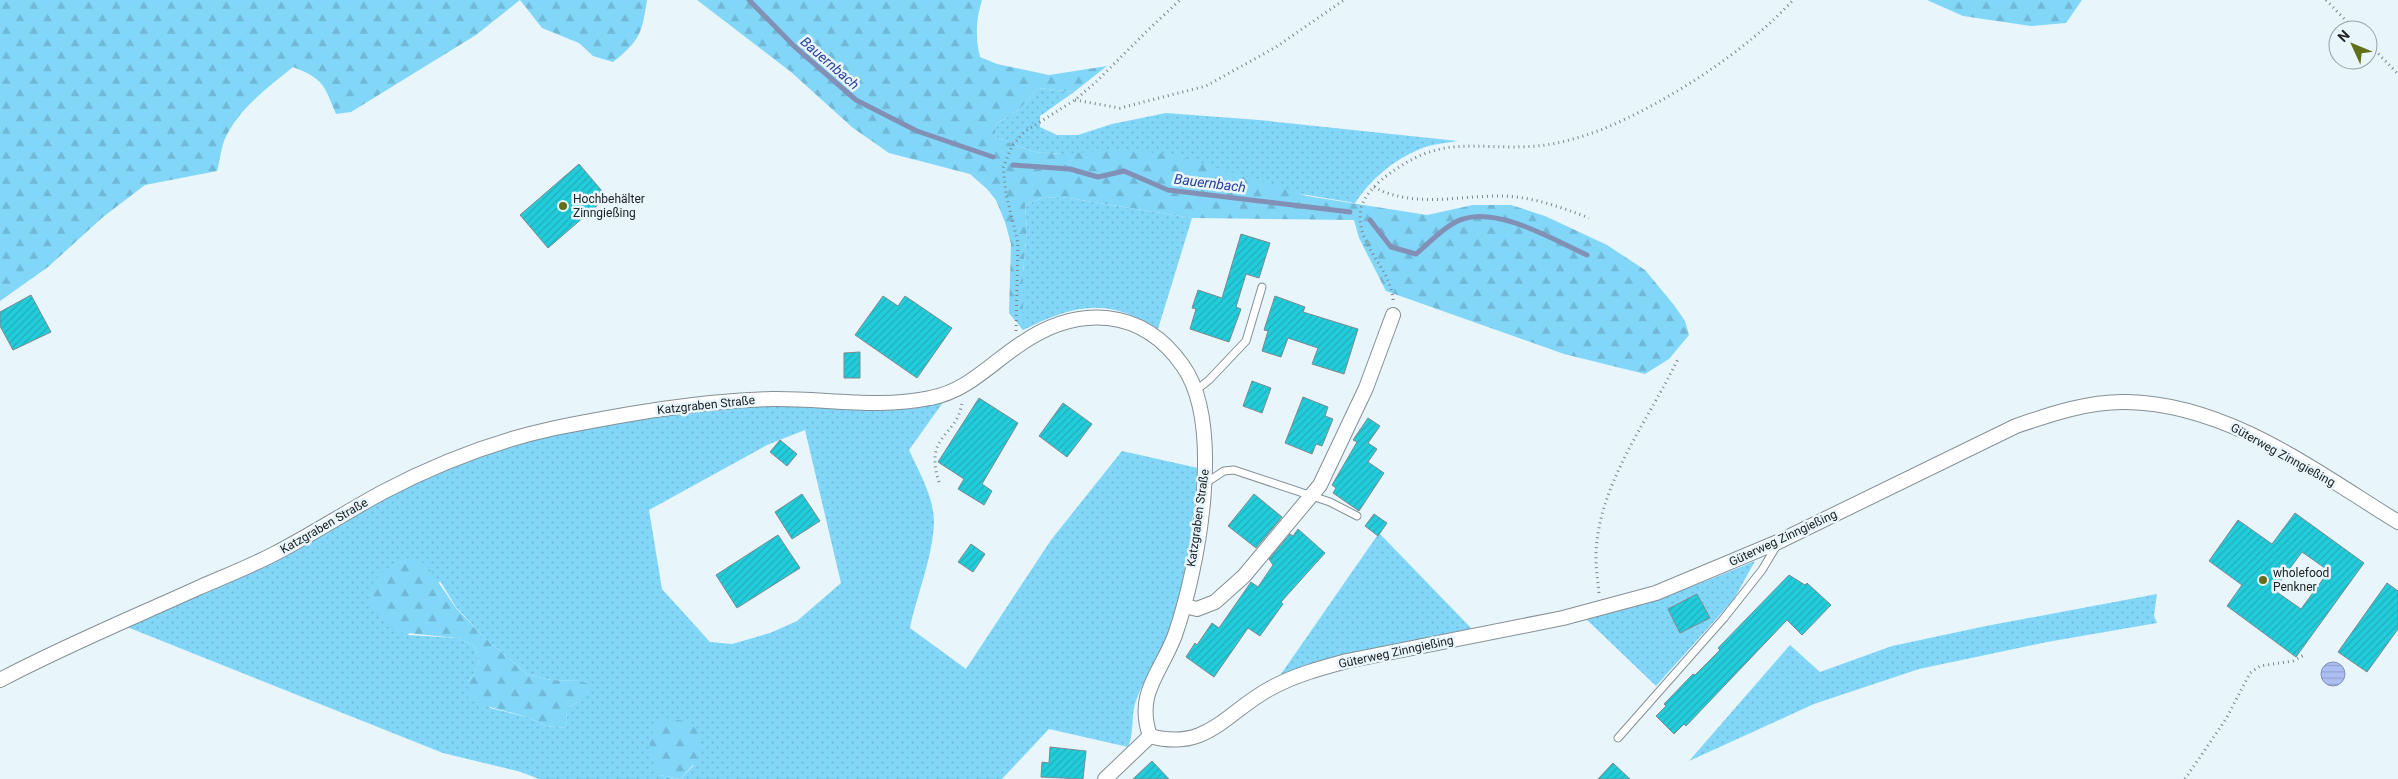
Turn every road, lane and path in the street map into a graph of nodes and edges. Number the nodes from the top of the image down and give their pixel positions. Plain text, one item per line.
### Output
1 (1180, 0) edge
2 (1344, 0) edge
3 (1793, 0) edge
4 (2326, 0) edge
5 (2345, 20) edge
6 (2378, 53) edge
7 (2398, 74) edge
8 (1075, 100) junction
9 (1374, 187) junction
10 (1589, 218) dead end
11 (1262, 287) dead end
12 (1393, 315) joint
13 (1022, 342) junction
14 (1678, 359) dead end
15 (959, 389) junction
16 (1195, 390) junction
17 (939, 482) dead end
18 (1204, 484) junction
19 (1311, 495) junction
20 (1357, 516) dead end
21 (2398, 522) edge
22 (1778, 542) junction
23 (1184, 606) junction
24 (1603, 609) junction
25 (2306, 654) dead end
26 (0, 680) edge
27 (1150, 736) junction
28 (1618, 738) dead end
29 (1105, 779) edge
30 (2185, 779) edge

1 - 8 path
2 - 8 path
3 - 9 path
4 - 5 path
6 - 7 path
8 - 13 path
9 - 10 path
9 - 12 path
11 - 16 lane
12 - 19 street
13 - 15 street, Katzgraben Straße
13 - 16 street, Katzgraben Straße
14 - 24 path
15 - 17 path
15 - 26 street, Katzgraben Straße
16 - 18 street, Katzgraben Straße
18 - 19 lane
18 - 23 street, Katzgraben Straße
19 - 20 lane
19 - 23 street
21 - 22 street, Güterweg Zinngießing
22 - 24 street, Güterweg Zinngießing
22 - 28 lane
23 - 27 street, Katzgraben Straße
24 - 27 street, Güterweg Zinngießing
25 - 30 path
27 - 29 street

